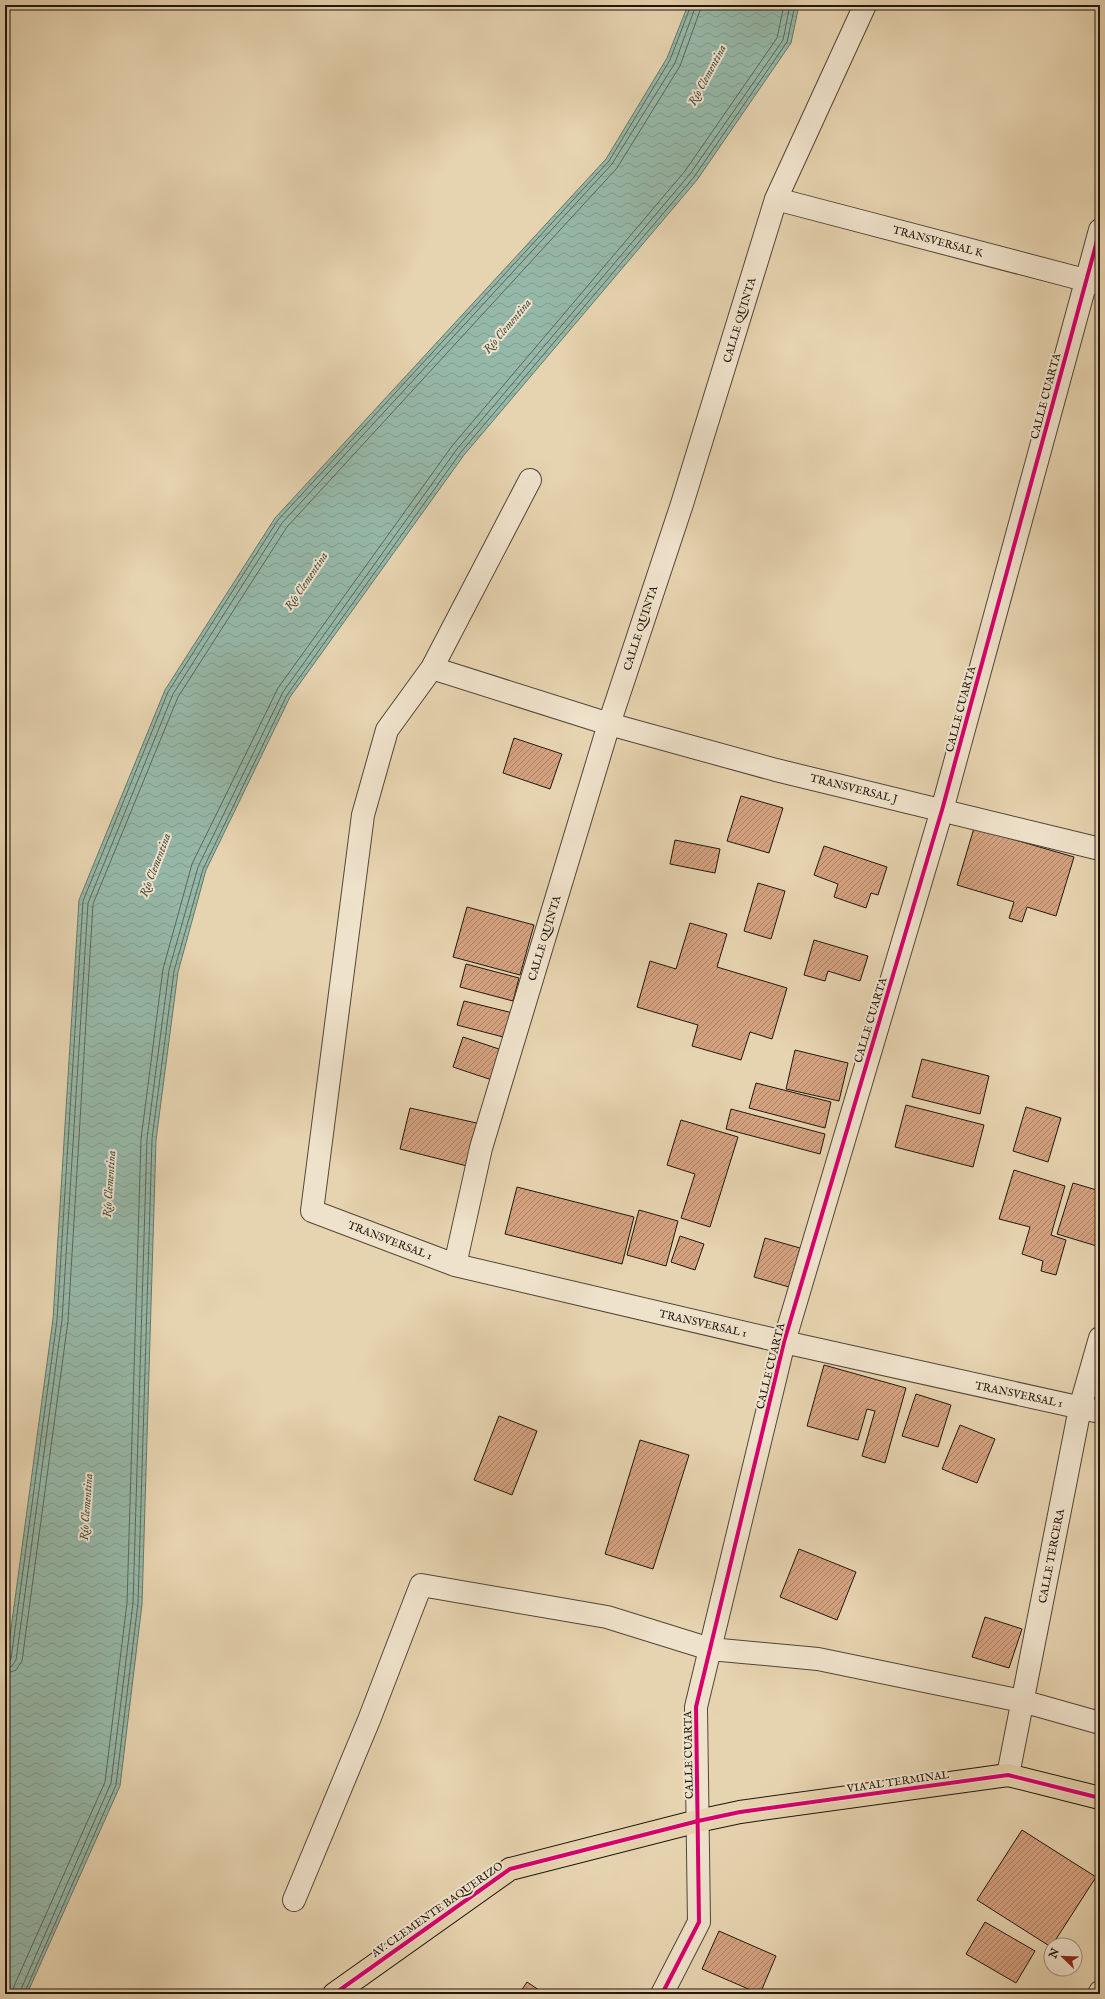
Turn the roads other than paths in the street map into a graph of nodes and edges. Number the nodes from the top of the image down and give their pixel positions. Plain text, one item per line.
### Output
1 (865, 5) edge
2 (776, 199) junction
3 (1100, 230) edge
4 (1093, 282) edge
5 (530, 480) dead end
6 (432, 668) junction
7 (609, 724) junction
8 (942, 810) junction
9 (1100, 849) edge
10 (455, 1265) junction
11 (1100, 1338) edge
12 (784, 1342) junction
13 (1090, 1410) edge
14 (710, 1649) junction
15 (1022, 1701) junction
16 (1100, 1723) edge
17 (1008, 1775) junction
18 (1100, 1798) edge
19 (698, 1821) junction
20 (294, 1900) dead end
21 (334, 1994) edge
22 (662, 1994) edge

1 - 2 street, CALLE QUINTA
2 - 4 street, TRANSVERSAL K
2 - 7 street, CALLE QUINTA
3 - 4 street, CALLE CUARTA
4 - 8 street, CALLE CUARTA
5 - 6 street
6 - 7 street, TRANSVERSAL J
6 - 10 street, TRANSVERSAL 1
7 - 8 street, TRANSVERSAL J
7 - 10 street, CALLE QUINTA
8 - 9 street, TRANSVERSAL J
8 - 12 street, CALLE CUARTA
10 - 12 street, TRANSVERSAL 1
11 - 13 street, CALLE TERCERA
12 - 13 street, TRANSVERSAL 1
12 - 14 street, CALLE CUARTA
13 - 15 street, CALLE TERCERA
14 - 15 street
14 - 19 street, CALLE CUARTA
14 - 20 street
15 - 16 street
15 - 17 street, CALLE TERCERA
17 - 18 highway, VIA AL TERMINAL
17 - 19 highway, VIA AL TERMINAL
19 - 21 highway, AV. CLEMENTE BAQUERIZO
19 - 22 street, CALLE CUARTA

